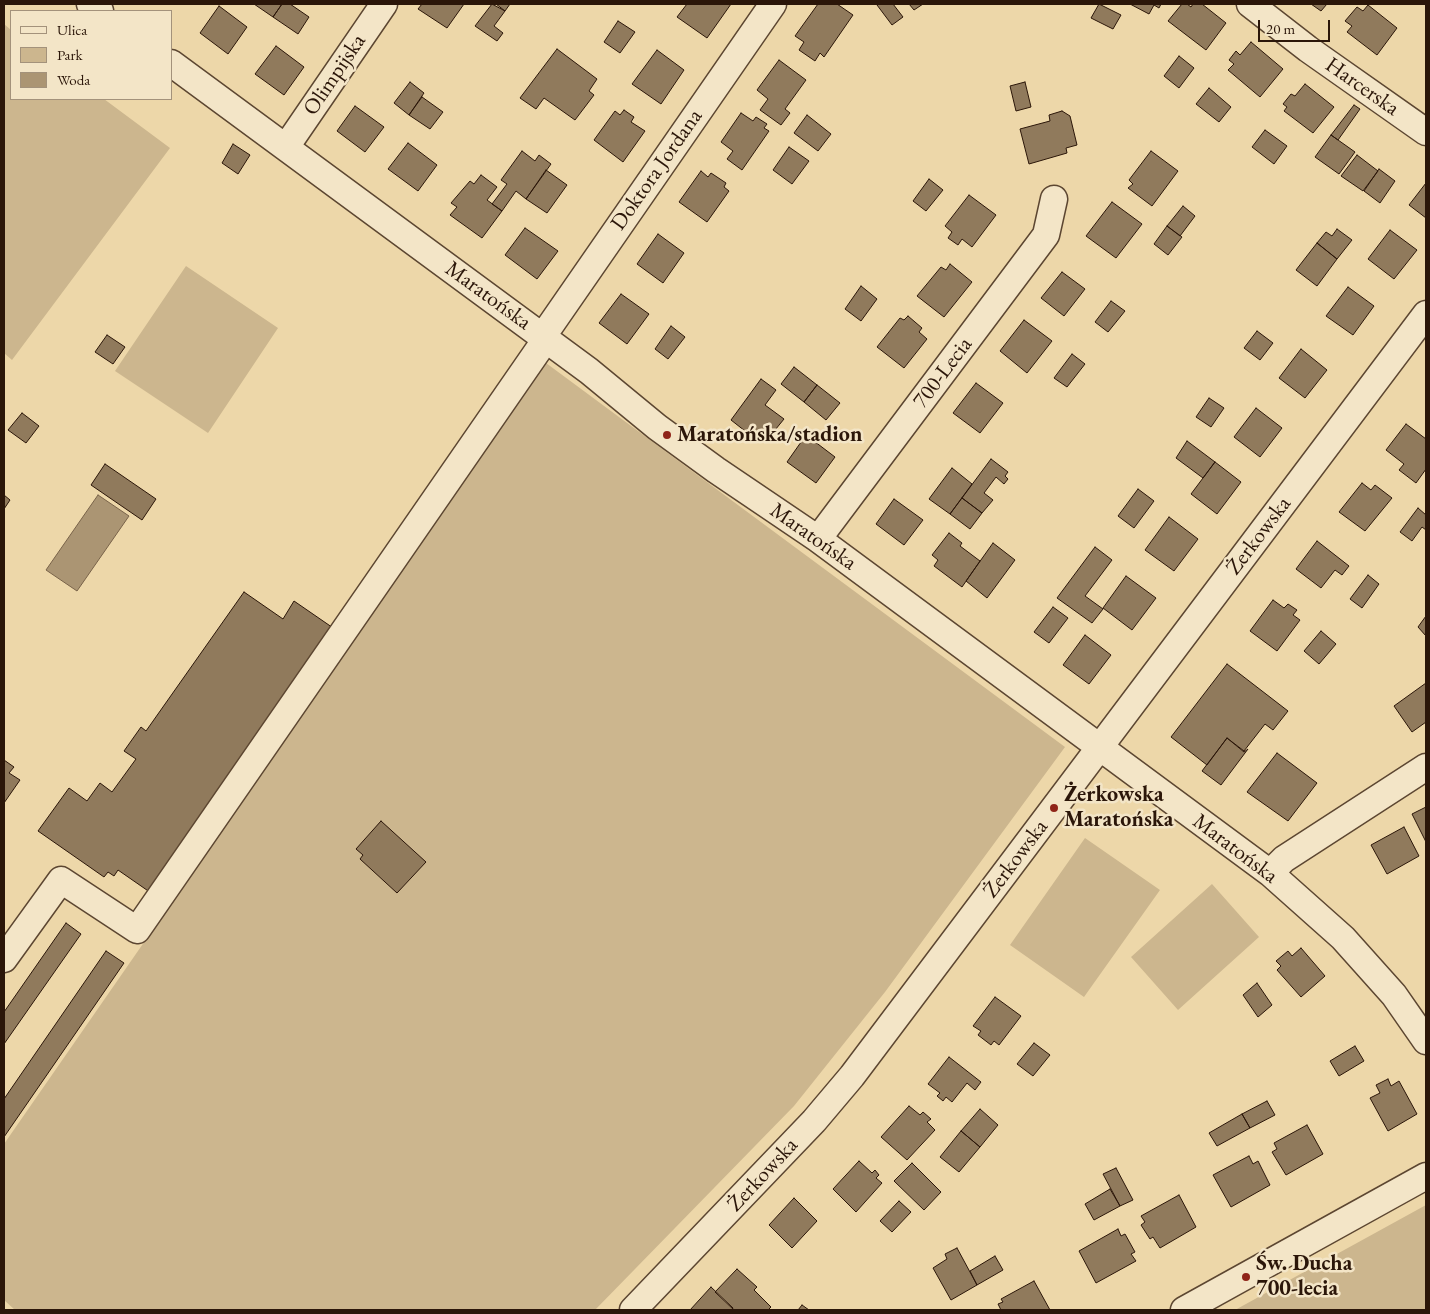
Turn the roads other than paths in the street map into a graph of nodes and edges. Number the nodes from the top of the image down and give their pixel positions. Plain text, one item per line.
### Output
1 (384, 4) edge
2 (773, 4) edge
3 (1250, 4) edge
4 (172, 64) edge
5 (1426, 132) edge
6 (286, 147) junction
7 (1054, 199) dead end
8 (1426, 314) edge
9 (545, 338) junction
10 (818, 540) junction
11 (1099, 748) junction
12 (1426, 767) edge
13 (1270, 873) junction
14 (4, 959) edge
15 (1426, 1041) edge
16 (1426, 1176) edge
17 (634, 1310) edge
18 (1184, 1310) edge

1 - 6 street, Olimpijska
2 - 9 street, Doktora Jordana
3 - 5 street, Harcerska
4 - 6 street, Maratońska
6 - 9 street, Maratońska
7 - 10 street, 700-Lecia
8 - 11 street, Żerkowska
9 - 10 street, Maratońska
9 - 14 street, Doktora Jordana
10 - 11 street, Maratońska
11 - 13 street, Maratońska
11 - 17 street, Żerkowska
12 - 13 street
13 - 15 street, Maratońska
16 - 18 street

